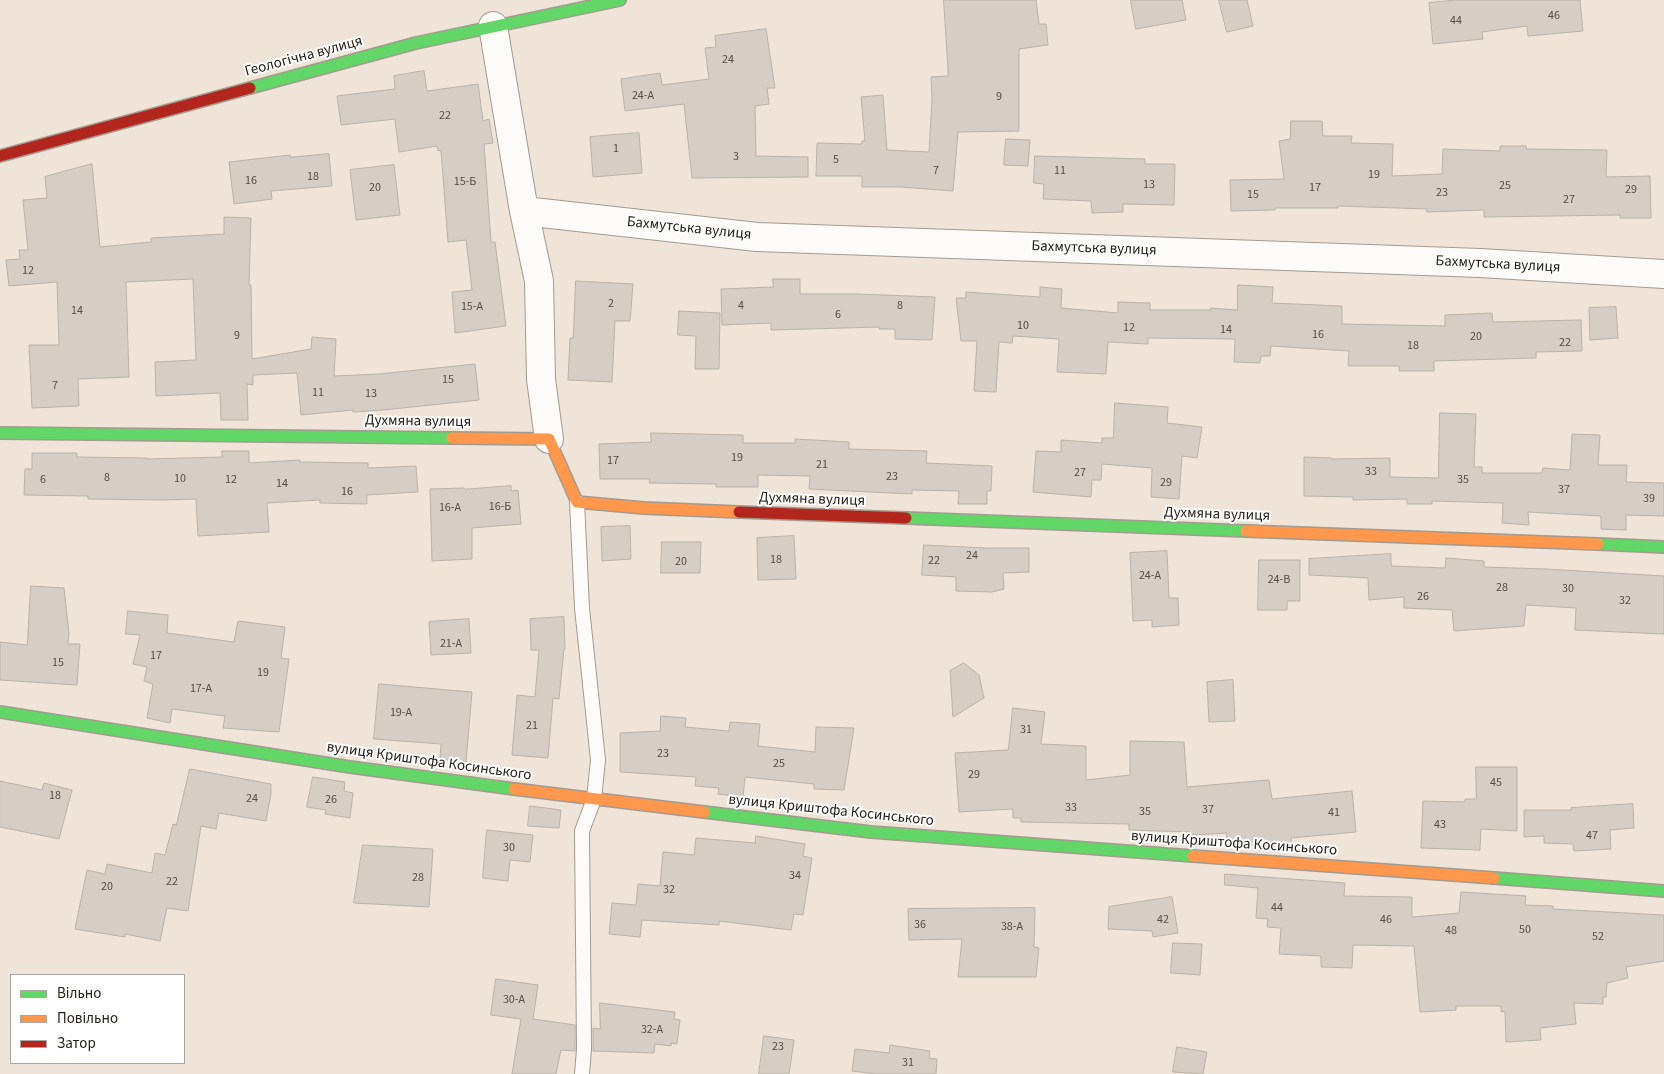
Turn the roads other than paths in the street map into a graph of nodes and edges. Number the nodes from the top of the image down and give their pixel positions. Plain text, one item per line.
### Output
1 (620, 0) edge
2 (492, 26) junction
3 (0, 156) edge
4 (524, 211) junction
5 (1664, 274) edge
6 (0, 433) edge
7 (549, 439) junction
8 (578, 502) junction
9 (1664, 547) edge
10 (0, 712) edge
11 (594, 799) junction
12 (1664, 890) edge
13 (582, 1074) edge

1 - 2 street, Геологічна вулиця
2 - 3 street, Геологічна вулиця
2 - 4 street
4 - 5 street, Бахмутська вулиця
4 - 7 street
6 - 7 street, Духмяна вулиця
7 - 8 street
8 - 9 street, Духмяна вулиця
8 - 11 lane
10 - 11 street, вулиця Криштофа Косинського
11 - 12 street, вулиця Криштофа Косинського
11 - 13 lane

